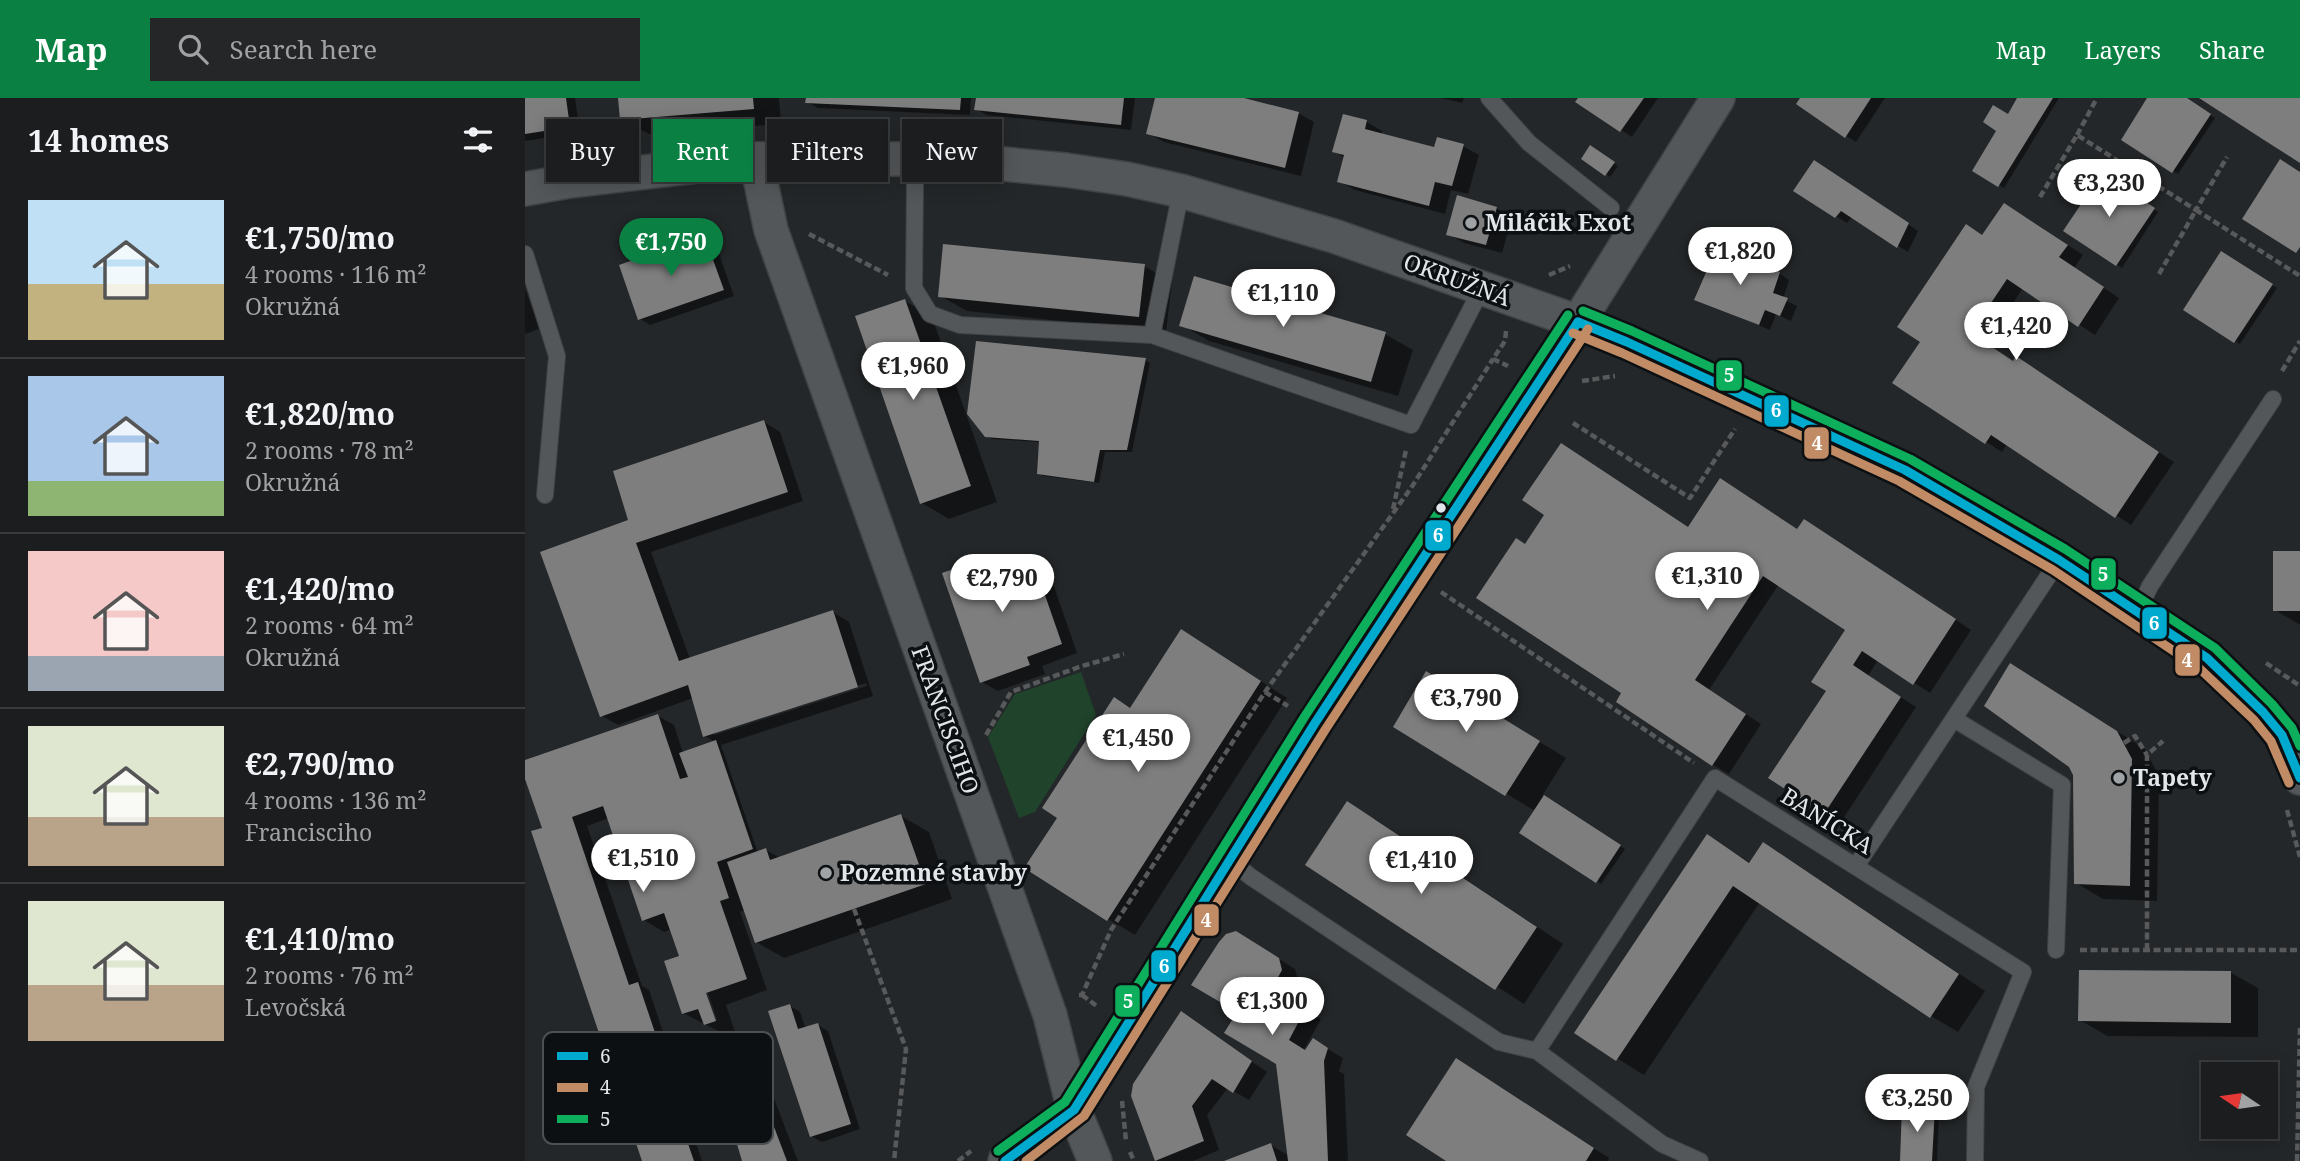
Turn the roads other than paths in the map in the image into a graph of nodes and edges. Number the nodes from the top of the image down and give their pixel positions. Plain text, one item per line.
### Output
1 (1489, 98) edge
2 (1718, 98) edge
3 (902, 158) edge
4 (756, 159) junction
5 (1002, 164) edge
6 (915, 182) edge
7 (525, 189) edge
8 (1181, 191) junction
9 (1611, 208) dead end
10 (525, 254) edge
11 (1476, 300) junction
12 (1578, 322) junction
13 (1152, 335) junction
14 (2273, 399) dead end
15 (545, 495) dead end
16 (2059, 560) junction
17 (2138, 611) junction
18 (1954, 719) junction
19 (2291, 734) edge
20 (2291, 788) edge
21 (1230, 860) junction
22 (1856, 866) junction
23 (2056, 950) road end
24 (1538, 1051) junction
25 (1074, 1110) junction
26 (1005, 1161) edge
27 (1095, 1161) edge
28 (1700, 1161) edge
29 (1975, 1161) edge

1 - 9 lane
2 - 12 street
3 - 4 street, OKRUŽNÁ
4 - 7 street, OKRUŽNÁ
4 - 25 street, FRANCISCIHO
5 - 8 street, OKRUŽNÁ
6 - 13 lane
8 - 11 street, OKRUŽNÁ
8 - 13 lane
10 - 15 lane
11 - 12 street, OKRUŽNÁ
11 - 13 lane
12 - 16 street, OKRUŽNÁ
12 - 21 street
14 - 17 lane
16 - 17 street, OKRUŽNÁ
16 - 18 lane
17 - 19 street, OKRUŽNÁ
18 - 22 lane
18 - 23 lane
19 - 20 street, OKRUŽNÁ
21 - 24 lane
21 - 25 street
22 - 24 lane, BANÍCKA
22 - 29 lane, BANÍCKA
24 - 28 lane
25 - 26 street
25 - 27 street, FRANCISCIHO

